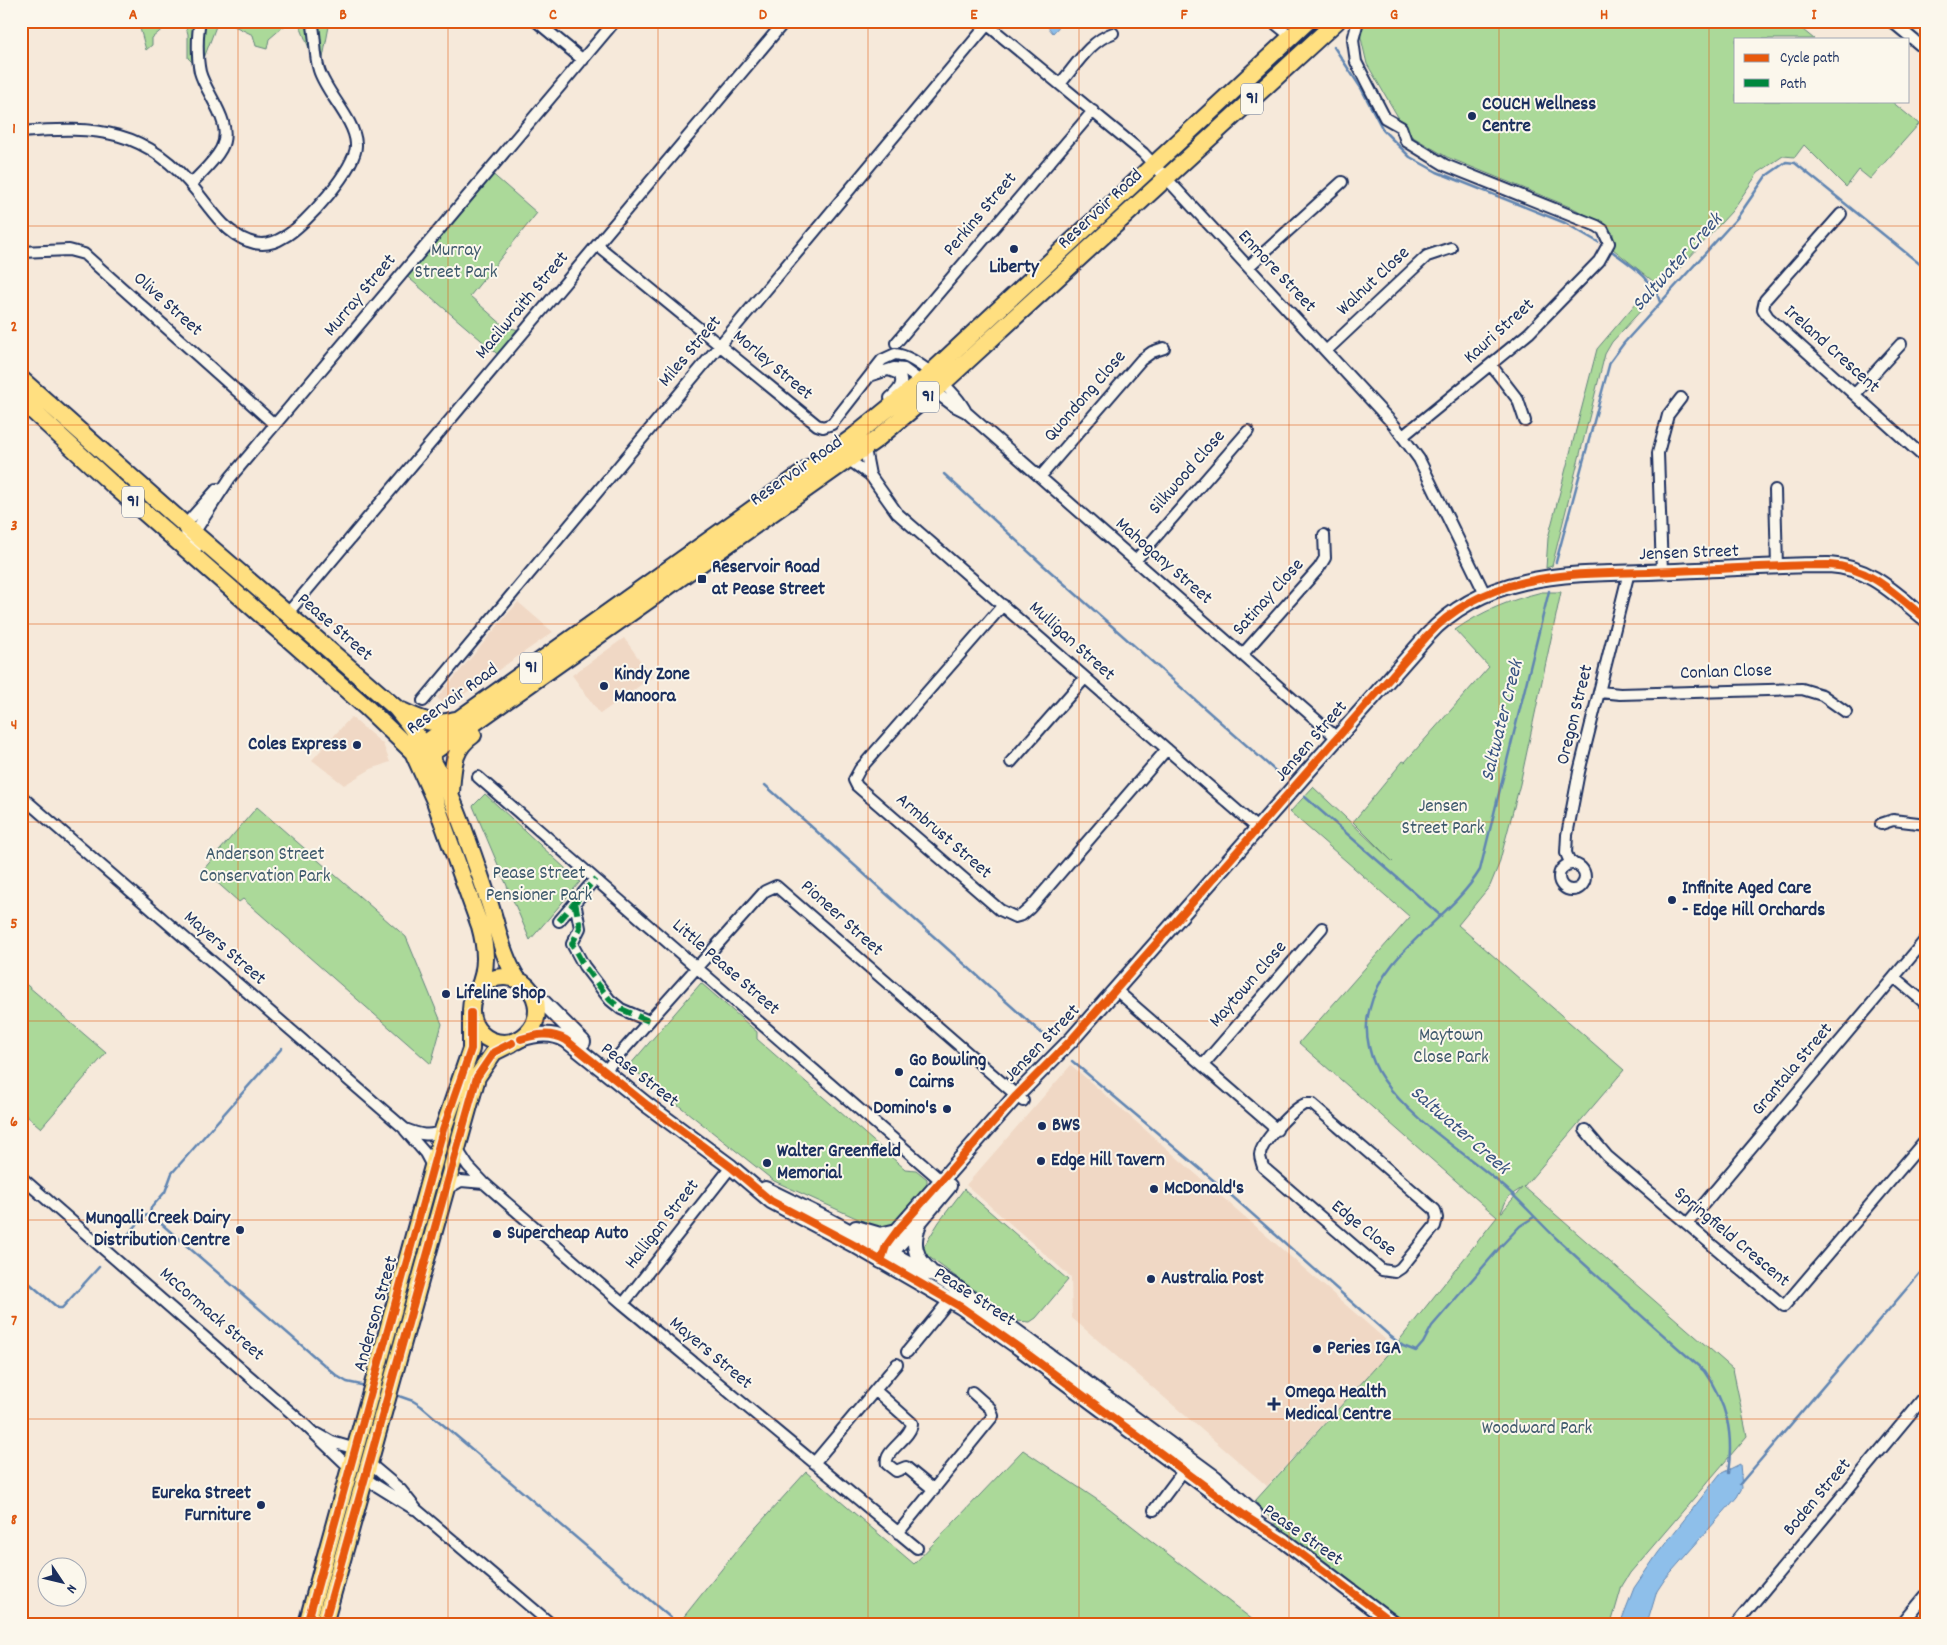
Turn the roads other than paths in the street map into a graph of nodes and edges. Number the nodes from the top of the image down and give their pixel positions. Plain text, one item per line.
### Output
1 (200, 21) edge
2 (312, 21) edge
3 (536, 21) edge
4 (615, 21) edge
5 (785, 21) edge
6 (1272, 21) edge
7 (1308, 21) edge
8 (1337, 21) edge
9 (1358, 21) edge
10 (1891, 21) edge
11 (985, 23) edge
12 (1113, 33) dead end
13 (1292, 37) junction
14 (1926, 50) edge
15 (583, 60) junction
16 (1060, 84) junction
17 (1093, 111) junction
18 (21, 132) edge
19 (1155, 165) junction
20 (1167, 177) junction
21 (1342, 182) dead end
22 (191, 184) junction
23 (1841, 214) dead end
24 (597, 245) junction
25 (1451, 248) dead end
26 (21, 252) edge
27 (1248, 267) junction
28 (896, 343) dead end
29 (1901, 344) dead end
30 (719, 345) junction
31 (1164, 348) dead end
32 (1326, 351) junction
33 (1491, 365) junction
34 (889, 370) junction
35 (872, 375) junction
36 (21, 379) edge
37 (932, 382) junction
38 (21, 388) edge
39 (21, 394) edge
40 (1855, 394) junction
41 (1681, 398) dead end
42 (21, 400) edge
43 (1526, 421) dead end
44 (275, 425) junction
45 (1248, 431) dead end
46 (1403, 436) junction
47 (852, 438) junction
48 (865, 449) junction
49 (1926, 459) edge
50 (849, 460) junction
51 (111, 465) junction
52 (870, 475) junction
53 (1040, 477) junction
54 (112, 484) junction
55 (1775, 490) dead end
56 (189, 529) junction
57 (170, 535) junction
58 (1324, 535) dead end
59 (1135, 561) junction
60 (1777, 567) junction
61 (1629, 572) junction
62 (1662, 572) junction
63 (1485, 594) junction
64 (246, 602) junction
65 (1003, 605) junction
66 (287, 614) junction
67 (1926, 619) edge
68 (1242, 655) junction
69 (1085, 678) junction
70 (533, 682) junction
71 (1600, 692) junction
72 (422, 701) dead end
73 (396, 708) junction
74 (1846, 712) dead end
75 (459, 718) junction
76 (1337, 738) junction
77 (423, 749) junction
78 (1167, 750) junction
79 (1011, 762) dead end
80 (478, 778) dead end
81 (451, 794) junction
82 (21, 796) edge
83 (1882, 824) dead end
84 (1926, 824) edge
85 (1257, 828) junction
86 (1565, 848) junction
87 (1574, 864) junction
88 (1559, 874) junction
89 (595, 879) junction
90 (575, 902) junction
91 (559, 921) dead end
92 (1322, 928) dead end
93 (1926, 939) edge
94 (697, 966) junction
95 (1894, 977) junction
96 (518, 980) junction
97 (478, 990) junction
98 (1116, 990) junction
99 (532, 992) junction
100 (1926, 1004) edge
101 (471, 1012) junction
102 (649, 1021) junction
103 (517, 1041) junction
104 (1203, 1065) junction
105 (607, 1068) junction
106 (1019, 1099) junction
107 (405, 1129) junction
108 (443, 1130) junction
109 (1277, 1130) junction
110 (1585, 1130) dead end
111 (1926, 1139) edge
112 (457, 1149) junction
113 (730, 1167) junction
114 (434, 1170) junction
115 (21, 1177) edge
116 (748, 1182) junction
117 (484, 1183) junction
118 (944, 1184) junction
119 (445, 1190) junction
120 (822, 1216) junction
121 (920, 1221) junction
122 (1687, 1224) junction
123 (897, 1231) junction
124 (885, 1255) junction
125 (934, 1274) junction
126 (954, 1294) junction
127 (623, 1304) junction
128 (907, 1352) dead end
129 (897, 1364) dead end
130 (876, 1391) junction
131 (972, 1392) dead end
132 (1926, 1396) edge
133 (305, 1425) junction
134 (356, 1449) junction
135 (814, 1463) junction
136 (350, 1468) junction
137 (1184, 1470) junction
138 (366, 1471) junction
139 (934, 1490) junction
140 (417, 1510) junction
141 (1154, 1510) dead end
142 (898, 1533) junction
143 (1284, 1541) junction
144 (917, 1548) dead end
145 (1926, 1595) edge
146 (307, 1624) edge
147 (324, 1624) edge
148 (551, 1624) edge
149 (1394, 1624) edge
150 (1736, 1624) edge
151 (1902, 1624) edge

1 - 22 street
2 - 22 street
3 - 15 street
4 - 15 street, Murray Street
5 - 24 street, Macilwraith Street
6 - 13 street
7 - 13 main road, Reservoir Road / 91
8 - 20 main road, Reservoir Road / 91
9 - 33 street, Kauri Street
10 - 14 street
11 - 16 street, Enmore Street
11 - 30 street, Miles Street
12 - 16 street
13 - 19 main road, Reservoir Road / 91
15 - 44 street, Murray Street
16 - 17 street, Enmore Street
17 - 19 street, Enmore Street
17 - 28 street, Perkins Street
18 - 22 street
19 - 20 street, Enmore Street
19 - 37 main road, Reservoir Road / 91
20 - 27 street, Enmore Street
20 - 37 main road, Reservoir Road / 91
21 - 27 street
23 - 40 street, Ireland Crescent
24 - 30 street, Morley Street
24 - 66 street, Macilwraith Street
25 - 32 street, Walnut Close
26 - 44 street, Olive Street
27 - 32 street, Enmore Street
29 - 40 street
30 - 35 street, Morley Street
30 - 72 street, Miles Street
31 - 53 street, Quondong Close
32 - 46 street, Enmore Street
33 - 43 street
33 - 46 street, Kauri Street
34 - 35 street
34 - 37 street
34 - 47 street
35 - 37 street, Morley Street
36 - 51 main road, Pease Street / 91
37 - 47 main road, Reservoir Road / 91
37 - 48 main road, Reservoir Road / 91
37 - 53 street, Mahogany Street
38 - 51 main road
39 - 51 main road
40 - 49 street, Ireland Crescent
41 - 62 street
42 - 54 main road, Pease Street / 91
44 - 56 street, Murray Street
45 - 59 street, Silkwood Close
46 - 63 street, Enmore Street
47 - 75 main road, Reservoir Road / 91
48 - 50 main road, Reservoir Road / 91
48 - 52 street, Mulligan Street
50 - 52 street, Mulligan Street
50 - 70 main road, Reservoir Road / 91
51 - 54 main road
51 - 56 main road, Pease Street / 91
51 - 57 main road
52 - 65 street, Mulligan Street
53 - 59 street, Mahogany Street
54 - 57 main road, Pease Street / 91
55 - 60 street
56 - 64 street
56 - 66 main road, Pease Street / 91
57 - 64 main road, Pease Street / 91
58 - 68 street, Satinay Close
59 - 68 street, Mahogany Street
60 - 62 street, Jensen Street
60 - 67 street, Jensen Street
61 - 62 street, Jensen Street
61 - 63 street, Jensen Street
61 - 71 street, Oregon Street
63 - 76 street, Jensen Street
64 - 77 main road, Pease Street / 91
65 - 69 street, Mulligan Street
65 - 78 street, Armbrust Street
66 - 73 main road, Pease Street / 91
68 - 76 street, Mahogany Street
69 - 78 street, Mulligan Street
69 - 79 street
70 - 77 main road, Reservoir Road / 91
70 - 81 main road
71 - 74 street, Conlan Close
71 - 86 street, Oregon Street
73 - 75 main road, 91
73 - 77 main road, Pease Street
75 - 77 main road, Reservoir Road
76 - 85 street, Jensen Street
77 - 81 main road, Pease Street
77 - 97 main road, Pease Street
78 - 85 street, Mulligan Street
80 - 89 street, Little Pease Street
81 - 96 main road, Pease Street
82 - 107 street, Mayers Street
83 - 84 street
85 - 98 street, Jensen Street
86 - 87 street
86 - 88 street, Oregon Street
87 - 88 street
87 - 88 street
89 - 90 street
89 - 94 street, Little Pease Street
90 - 91 street
90 - 102 street
92 - 104 street, Maytown Close
93 - 95 street, Grantala Street
94 - 102 street, Pioneer Street
94 - 106 street, Pioneer Street
94 - 118 street, Little Pease Street
95 - 100 street
95 - 122 street, Grantala Street
96 - 97 main road
96 - 99 main road
97 - 101 main road
98 - 104 street
98 - 106 street, Jensen Street
99 - 103 main road
99 - 105 street, Pease Street
101 - 103 main road
101 - 108 main road, Anderson Street
102 - 105 street, Pioneer Street
103 - 105 street, Pease Street
103 - 112 main road, Anderson Street
104 - 109 street
105 - 113 street, Pease Street
106 - 118 street, Jensen Street
107 - 108 street, Mayers Street
107 - 114 street, Mayers Street
108 - 114 main road, Anderson Street
109 - 109 street, Edge Close
110 - 122 street, Springfield Crescent
111 - 122 street, Springfield Crescent
112 - 117 street, Mayers Street
112 - 119 main road, Anderson Street
113 - 116 street, Pease Street
113 - 127 street, Halligan Street
114 - 134 main road, Anderson Street
115 - 133 street, McCormack Street
116 - 120 street, Pease Street
116 - 124 street, Pease Street
117 - 119 street
117 - 127 street, Mayers Street
118 - 121 street, Jensen Street
118 - 123 street, Jensen Street
119 - 138 main road, Anderson Street
120 - 123 street
120 - 124 street, Pease Street
121 - 124 street, Jensen Street
121 - 125 street
123 - 124 street, Jensen Street
124 - 125 street, Pease Street
124 - 126 street, Pease Street
125 - 126 street, Pease Street
126 - 128 street
126 - 137 street, Pease Street
126 - 143 street, Pease Street
127 - 135 street, Mayers Street
129 - 130 street
130 - 135 street
130 - 139 street
131 - 139 street
132 - 150 street, Boden Street
133 - 134 street, McCormack Street
133 - 136 street, McCormack Street
134 - 136 main road, Anderson Street
134 - 138 main road, McCormack Street
135 - 142 street, Mayers Street
136 - 138 main road, McCormack Street
136 - 146 main road, Anderson Street
137 - 141 street
137 - 143 street, Pease Street
138 - 140 street, McCormack Street
138 - 140 street, McCormack Street
138 - 147 main road, Anderson Street
139 - 142 street
140 - 148 street, McCormack Street
142 - 144 street, Mayers Street
143 - 149 street, Pease Street
145 - 151 street

